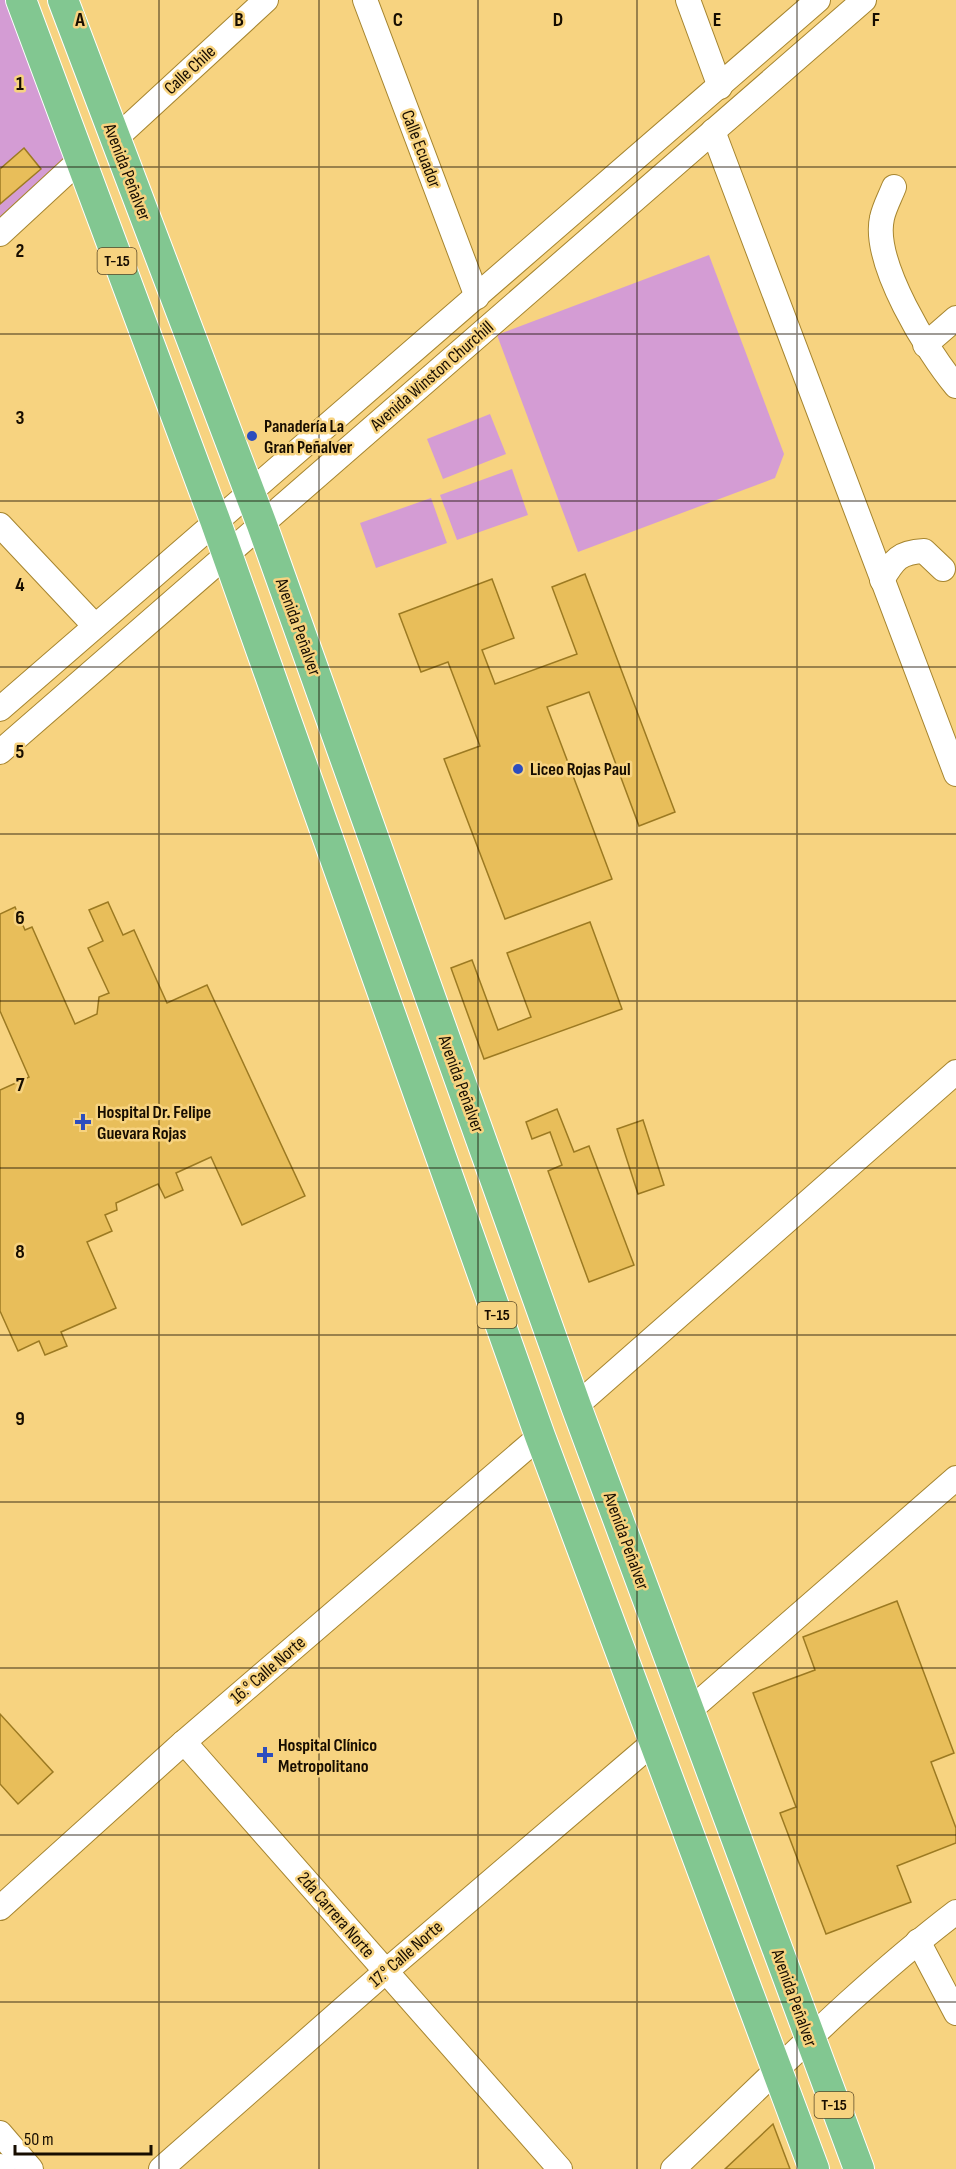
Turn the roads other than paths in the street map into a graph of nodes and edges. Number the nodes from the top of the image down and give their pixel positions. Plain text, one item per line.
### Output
1 (21, 0) edge
2 (63, 0) edge
3 (266, 0) edge
4 (365, 0) edge
5 (688, 0) edge
6 (818, 0) edge
7 (864, 0) edge
8 (720, 87) junction
9 (713, 131) junction
10 (114, 140) junction
11 (79, 161) junction
12 (894, 187) dead end
13 (0, 234) edge
14 (477, 297) junction
15 (956, 318) edge
16 (925, 345) junction
17 (956, 386) edge
18 (249, 494) junction
19 (216, 520) junction
20 (0, 525) edge
21 (262, 525) junction
22 (227, 555) junction
23 (943, 569) dead end
24 (882, 580) junction
25 (95, 626) junction
26 (0, 708) edge
27 (0, 752) edge
28 (956, 774) edge
29 (956, 1072) edge
30 (576, 1406) junction
31 (540, 1436) junction
32 (956, 1478) edge
33 (689, 1711) junction
34 (184, 1742) junction
35 (654, 1742) junction
36 (0, 1908) edge
37 (956, 1912) edge
38 (918, 1941) junction
39 (385, 1972) junction
40 (956, 2013) edge
41 (809, 2040) junction
42 (778, 2071) junction
43 (0, 2133) edge
44 (31, 2169) edge
45 (161, 2169) edge
46 (560, 2169) edge
47 (673, 2169) edge
48 (814, 2169) edge
49 (859, 2169) edge

1 - 11 main road, T-15
2 - 10 main road, Avenida Peñalver / T-15
3 - 10 street, Calle Chile
4 - 14 street, Calle Ecuador
5 - 8 street
6 - 8 street, Avenida Winston Churchill
7 - 9 street, Avenida Winston Churchill
8 - 14 street, Avenida Winston Churchill
9 - 21 street, Avenida Winston Churchill
9 - 24 street
10 - 18 main road, Avenida Peñalver / T-15
11 - 13 street
11 - 19 main road, T-15
12 - 16 street
14 - 18 street, Avenida Winston Churchill
15 - 16 street
16 - 17 street
18 - 19 street, Avenida Winston Churchill
18 - 21 main road, Avenida Peñalver / T-15
19 - 22 main road, T-15
19 - 25 street, Avenida Winston Churchill
20 - 25 street
21 - 22 street, Avenida Winston Churchill
21 - 30 main road, Avenida Peñalver / T-15
22 - 27 street, Avenida Winston Churchill
22 - 31 main road, T-15
23 - 24 street
24 - 28 street
25 - 26 street, Avenida Winston Churchill
29 - 30 street
30 - 33 main road, Avenida Peñalver / T-15
31 - 34 street, 16.° Calle Norte
31 - 35 main road, T-15
32 - 33 street
33 - 41 main road, Avenida Peñalver / T-15
34 - 36 street, 16.° Calle Norte
34 - 39 street, 2da Carrera Norte
35 - 39 street, 17.° Calle Norte
35 - 42 main road, T-15
37 - 38 street
38 - 40 street
38 - 41 street
39 - 45 street, 17.° Calle Norte
39 - 46 street, 2da Carrera Norte
41 - 42 street
41 - 49 main road, Avenida Peñalver / T-15
42 - 47 street
42 - 48 main road, T-15
43 - 44 street

